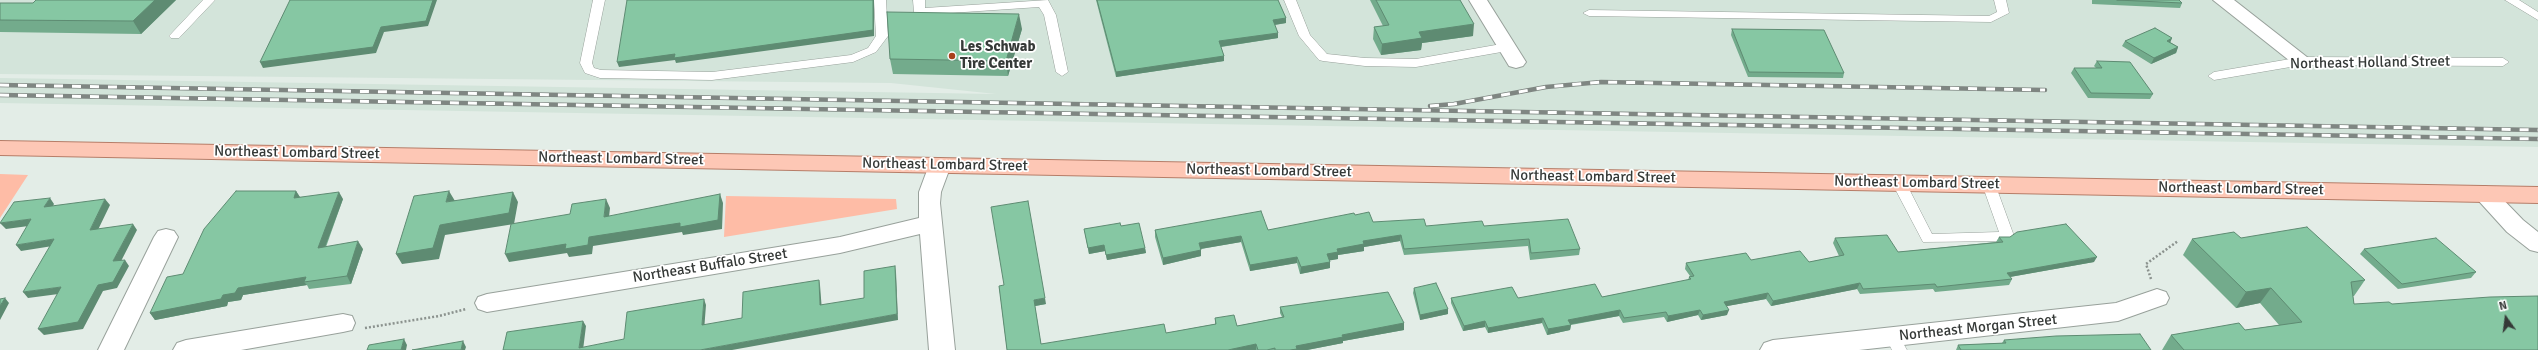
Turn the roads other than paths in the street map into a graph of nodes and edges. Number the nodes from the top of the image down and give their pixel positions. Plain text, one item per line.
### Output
1 (209, 0) edge
2 (599, 0) edge
3 (880, 0) edge
4 (918, 0) edge
5 (1290, 0) edge
6 (1478, 0) edge
7 (2000, 0) edge
8 (2222, 0) edge
9 (2511, 0) edge
10 (1042, 2) edge
11 (1589, 14) dead end
12 (2538, 17) edge
13 (175, 36) dead end
14 (1511, 55) joint
15 (2302, 60) junction
16 (2503, 62) dead end
17 (1062, 72) dead end
18 (2214, 76) dead end
19 (0, 148) edge
20 (940, 165) junction
21 (1900, 183) junction
22 (1989, 184) junction
23 (2485, 194) junction
24 (2538, 195) edge
25 (931, 223) junction
26 (166, 237) dead end
27 (2538, 244) edge
28 (2157, 298) road end
29 (487, 303) road end
30 (342, 323) road end
31 (1897, 344) edge
32 (111, 350) edge
33 (186, 350) edge
34 (942, 350) edge
35 (1773, 350) edge

1 - 13 lane
2 - 3 lane
4 - 10 lane
5 - 14 lane
6 - 14 street
7 - 11 lane
8 - 15 street
9 - 12 lane
10 - 17 lane
15 - 16 lane, Northeast Holland Street
15 - 18 lane, Northeast Holland Street
19 - 20 main road, Northeast Lombard Street
20 - 21 main road, Northeast Lombard Street
20 - 25 street
21 - 22 main road, Northeast Lombard Street
21 - 22 lane
22 - 23 main road, Northeast Lombard Street
23 - 24 main road, Northeast Lombard Street
23 - 27 street
25 - 29 street, Northeast Buffalo Street
25 - 34 street
26 - 32 street
28 - 31 street, Northeast Morgan Street
30 - 33 street
31 - 35 street, Northeast Morgan Street

